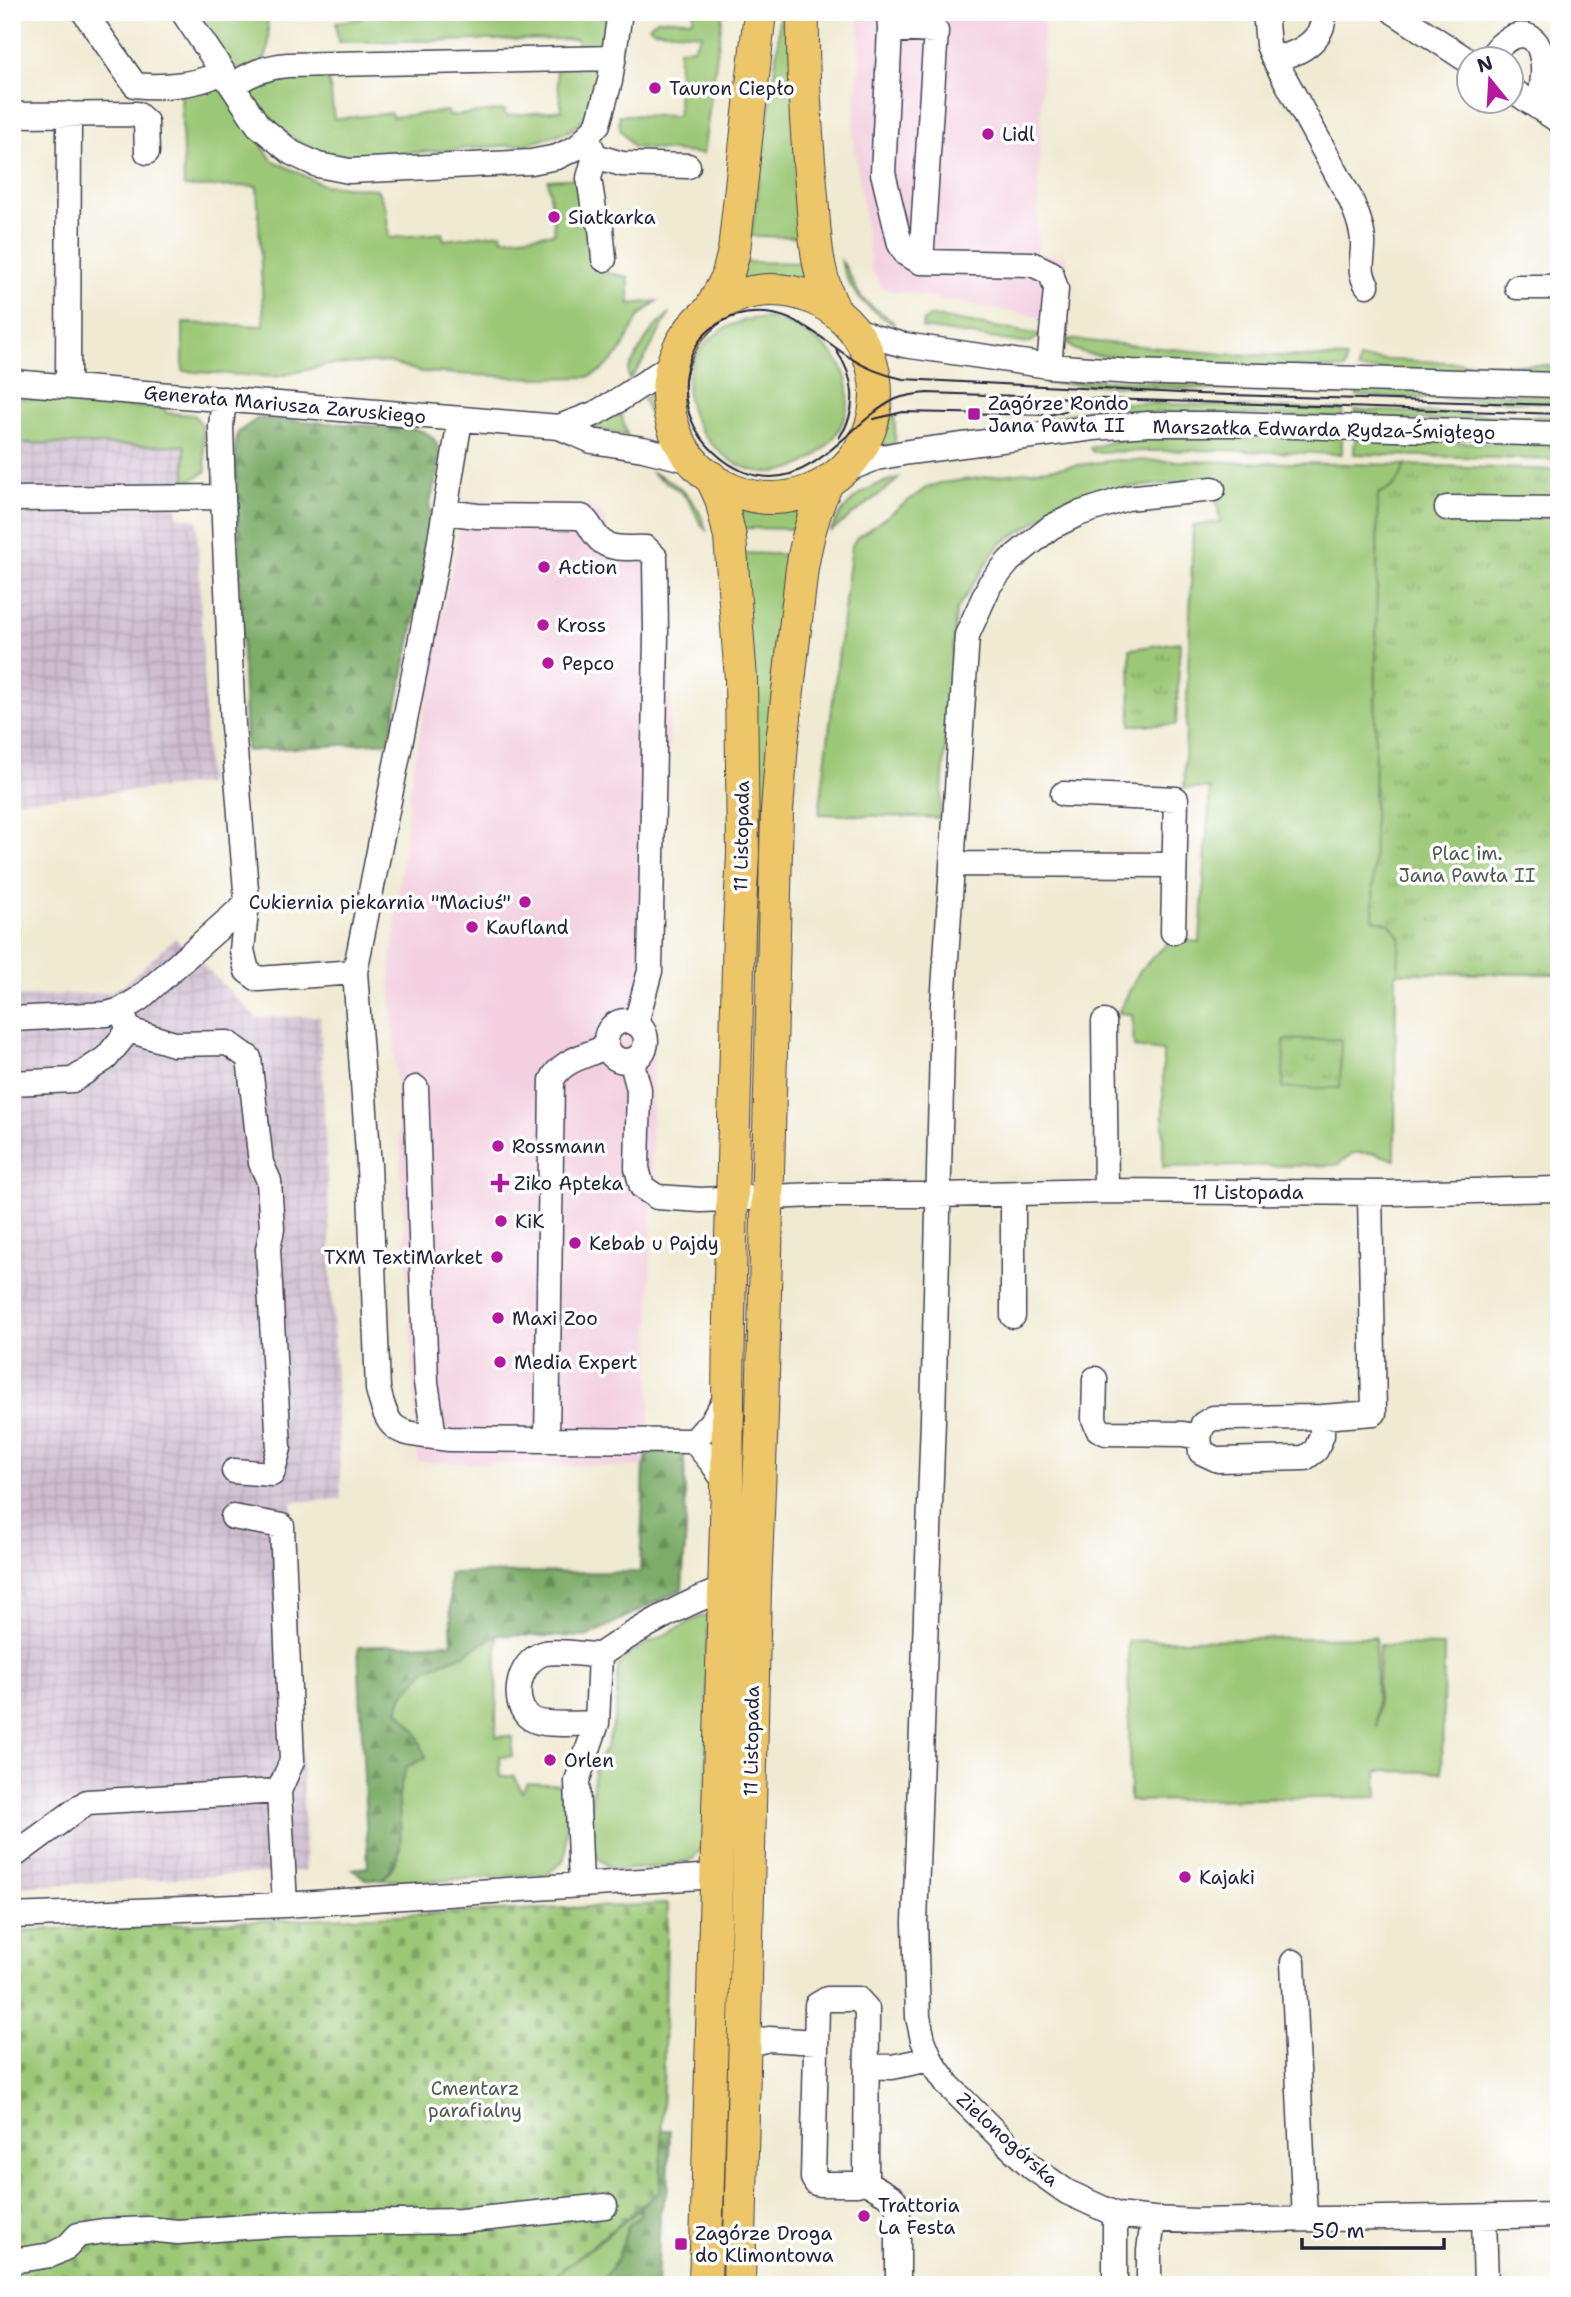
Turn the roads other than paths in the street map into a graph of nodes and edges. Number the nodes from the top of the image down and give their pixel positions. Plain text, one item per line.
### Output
1 (84, 12) edge
2 (183, 12) edge
3 (620, 12) edge
4 (760, 12) edge
5 (803, 12) edge
6 (1265, 12) edge
7 (1394, 12) edge
8 (1329, 14) edge
9 (890, 20) edge
10 (1498, 46) edge
11 (1456, 53) edge
12 (1273, 57) junction
13 (614, 58) junction
14 (227, 78) junction
15 (1526, 100) edge
16 (69, 114) junction
17 (12, 115) edge
18 (1549, 115) edge
19 (591, 147) junction
20 (147, 152) dead end
21 (688, 166) dead end
22 (604, 259) dead end
23 (920, 262) junction
24 (1367, 285) dead end
25 (1517, 287) dead end
26 (1559, 287) edge
27 (710, 308) junction
28 (842, 318) junction
29 (1049, 366) junction
30 (667, 368) junction
31 (12, 382) edge
32 (1559, 385) edge
33 (68, 386) junction
34 (223, 399) junction
35 (460, 420) junction
36 (559, 427) junction
37 (1559, 434) edge
38 (704, 470) junction
39 (835, 477) junction
40 (1213, 489) dead end
41 (223, 497) junction
42 (12, 499) edge
43 (1447, 508) dead end
44 (1559, 509) edge
45 (446, 512) junction
46 (1063, 794) dead end
47 (952, 864) junction
48 (1174, 865) junction
49 (247, 903) junction
50 (1173, 932) dead end
51 (355, 972) junction
52 (12, 1019) edge
53 (125, 1020) junction
54 (1104, 1022) dead end
55 (636, 1023) junction
56 (607, 1046) junction
57 (632, 1060) junction
58 (12, 1083) edge
59 (416, 1088) dead end
60 (1559, 1189) edge
61 (1106, 1191) junction
62 (1370, 1193) junction
63 (1013, 1194) junction
64 (938, 1195) junction
65 (768, 1197) junction
66 (732, 1199) junction
67 (1013, 1316) dead end
68 (1096, 1378) dead end
69 (727, 1397) junction
70 (1322, 1416) junction
71 (434, 1437) junction
72 (1199, 1437) junction
73 (547, 1440) junction
74 (694, 1441) junction
75 (234, 1471) dead end
76 (727, 1485) junction
77 (233, 1517) dead end
78 (724, 1589) junction
79 (755, 1589) junction
80 (600, 1655) junction
81 (597, 1723) junction
82 (279, 1791) junction
83 (12, 1857) edge
84 (715, 1876) junction
85 (748, 1876) junction
86 (581, 1885) junction
87 (285, 1905) junction
88 (12, 1916) edge
89 (1293, 1962) dead end
90 (753, 2036) junction
91 (816, 2042) junction
92 (711, 2044) junction
93 (930, 2059) junction
94 (867, 2066) junction
95 (864, 2181) junction
96 (604, 2206) dead end
97 (1117, 2215) junction
98 (1559, 2215) edge
99 (1485, 2217) junction
100 (1305, 2219) junction
101 (1153, 2220) junction
102 (12, 2261) edge
103 (705, 2285) edge
104 (739, 2285) edge
105 (898, 2285) edge
106 (1115, 2285) edge
107 (1149, 2285) edge
108 (1486, 2285) edge

1 - 14 street
2 - 14 street
3 - 13 street
4 - 27 main road
5 - 28 main road
6 - 12 street
7 - 11 street
8 - 12 street
9 - 23 street
9 - 23 street
10 - 18 street
12 - 24 street
13 - 14 street
13 - 19 street
14 - 19 street
15 - 18 street
16 - 17 street
16 - 20 street
16 - 33 street
19 - 21 street
19 - 22 street
23 - 29 street
25 - 26 street
27 - 28 main road
27 - 30 main road
28 - 29 street
28 - 39 main road
29 - 32 street
30 - 36 street, Generała Mariusza Zaruskiego
30 - 38 main road
31 - 33 street, Generała Mariusza Zaruskiego
33 - 34 street, Generała Mariusza Zaruskiego
34 - 35 street, Generała Mariusza Zaruskiego
34 - 41 street
35 - 36 street, Generała Mariusza Zaruskiego
35 - 45 street
36 - 38 street, Generała Mariusza Zaruskiego
37 - 39 street, Marszałka Edwarda Rydza-Śmigłego
38 - 39 main road
38 - 66 main road, 11 Listopada
39 - 65 main road, 11 Listopada
40 - 47 street
41 - 42 street
41 - 49 street
43 - 44 street
45 - 51 street
45 - 55 street
46 - 48 street
47 - 48 street
47 - 64 street
48 - 50 street
49 - 51 street
49 - 53 street
51 - 71 street
52 - 53 street
53 - 58 street
53 - 75 street
54 - 61 street
55 - 56 street
55 - 57 street
56 - 57 street
56 - 73 street
57 - 66 street
59 - 71 street
60 - 62 street, 11 Listopada
61 - 62 street, 11 Listopada
61 - 63 street, 11 Listopada
62 - 70 street
63 - 64 street, 11 Listopada
63 - 67 street
64 - 65 street, 11 Listopada
64 - 93 street, Zielonogórska
65 - 66 street, 11 Listopada
65 - 79 main road, 11 Listopada
66 - 69 main road, 11 Listopada
68 - 72 street
69 - 74 street
69 - 76 main road, 11 Listopada
70 - 72 street
70 - 72 street
71 - 73 street
73 - 74 street
74 - 76 street
76 - 78 main road, 11 Listopada
77 - 82 street
78 - 79 main road
78 - 80 street
78 - 84 main road, 11 Listopada
79 - 85 main road, 11 Listopada
80 - 81 street
80 - 81 street
81 - 86 street
82 - 83 street
82 - 87 street
84 - 85 main road
84 - 86 street
84 - 92 main road, 11 Listopada
85 - 90 main road, 11 Listopada
86 - 87 street
87 - 88 street
89 - 100 street
90 - 91 street
90 - 92 main road
90 - 104 main road, 11 Listopada
91 - 94 street
91 - 95 street
92 - 103 main road, 11 Listopada
93 - 94 street
93 - 97 street, Zielonogórska
94 - 95 street
95 - 105 street
96 - 102 street
97 - 101 street, Zielonogórska
97 - 106 street
98 - 99 street, Zielonogórska
99 - 100 street, Zielonogórska
99 - 108 street
100 - 101 street, Zielonogórska
101 - 107 street

